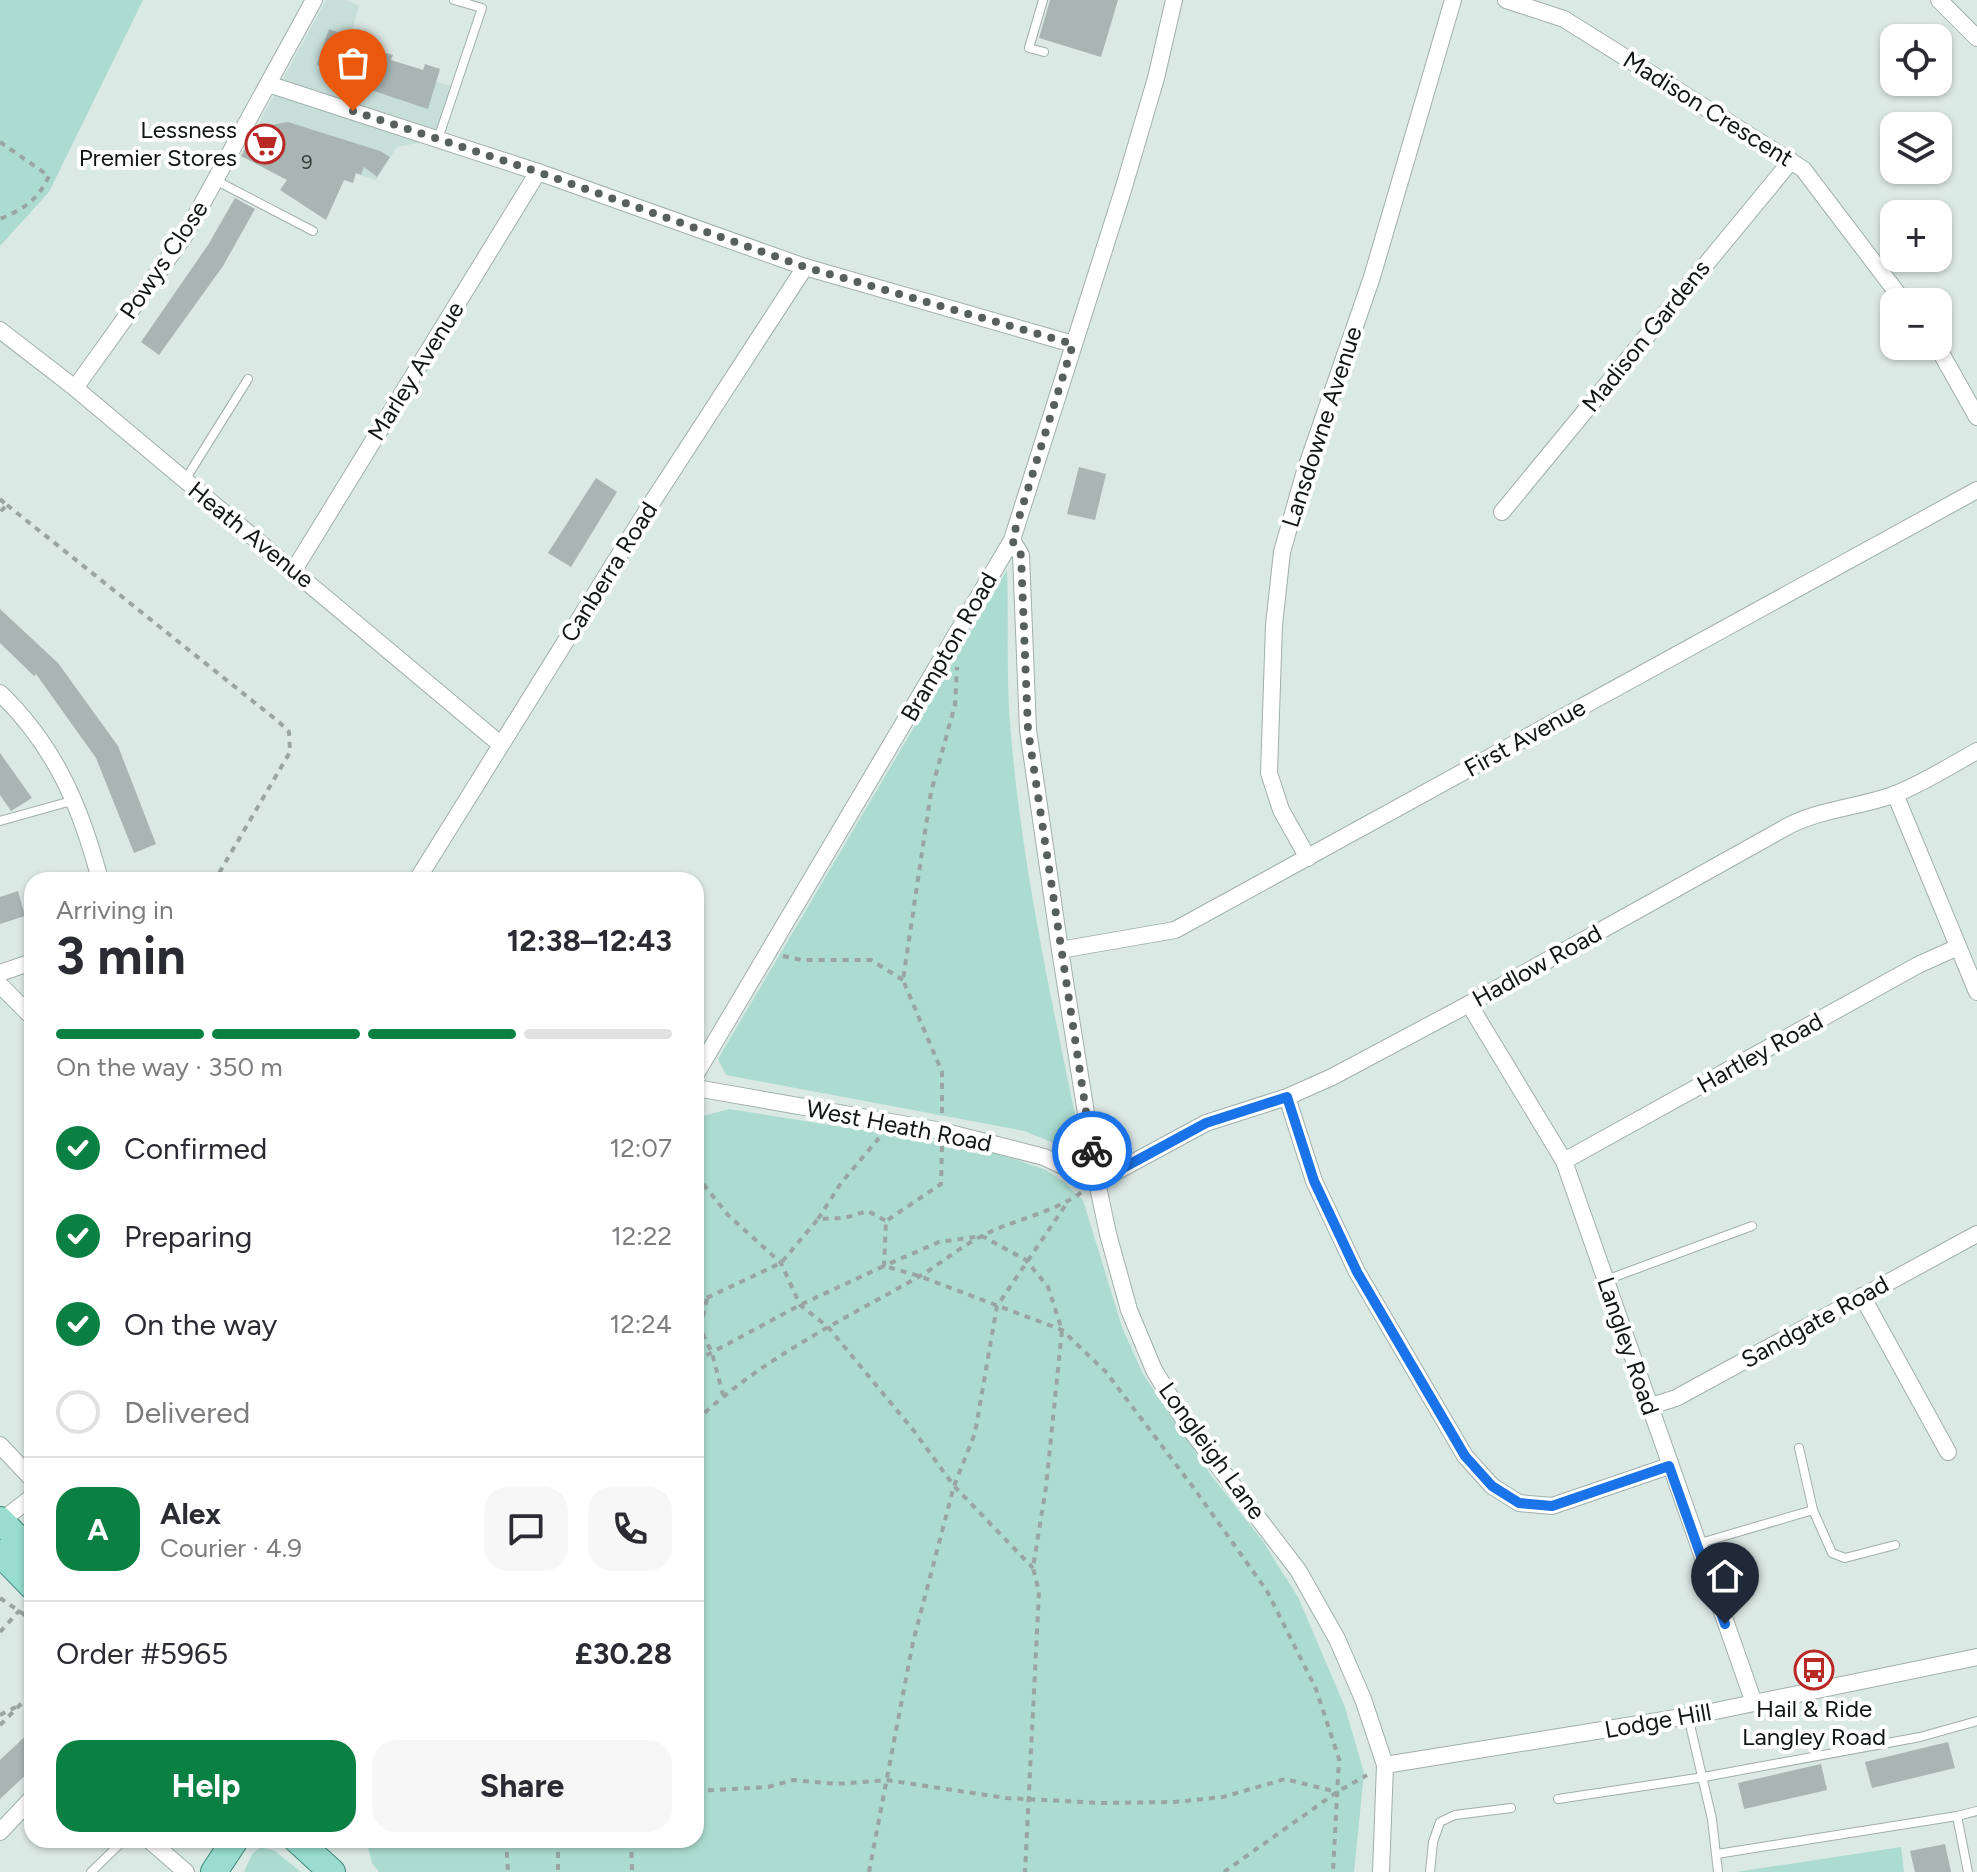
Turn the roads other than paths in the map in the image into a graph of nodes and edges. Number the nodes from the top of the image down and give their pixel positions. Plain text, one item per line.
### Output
1 (314, 0) edge
2 (454, 0) edge
3 (1043, 0) edge
4 (1174, 0) edge
5 (1453, 0) edge
6 (1506, 0) edge
7 (1939, 0) edge
8 (1977, 38) edge
9 (1044, 52) dead end
10 (268, 84) junction
11 (438, 139) junction
12 (1791, 161) junction
13 (538, 172) junction
14 (215, 180) junction
15 (313, 231) dead end
16 (805, 267) junction
17 (1893, 288) edge
18 (0, 330) edge
19 (1073, 344) junction
20 (1945, 360) edge
21 (248, 379) dead end
22 (75, 388) junction
23 (1977, 417) edge
24 (185, 481) junction
25 (1977, 490) edge
26 (1502, 512) dead end
27 (1012, 540) junction
28 (294, 570) junction
29 (0, 693) edge
30 (500, 744) junction
31 (1977, 751) edge
32 (1895, 794) junction
33 (75, 800) junction
34 (0, 821) edge
35 (1308, 858) junction
36 (98, 872) edge
37 (422, 872) edge
38 (1958, 947) junction
39 (1060, 950) junction
40 (24, 965) edge
41 (0, 973) edge
42 (0, 985) edge
43 (1977, 992) edge
44 (1469, 1004) junction
45 (24, 1009) edge
46 (704, 1061) edge
47 (704, 1089) edge
48 (1287, 1097) junction
49 (1564, 1161) junction
50 (1097, 1182) junction
51 (1752, 1226) dead end
52 (1977, 1234) edge
53 (1605, 1281) junction
54 (1862, 1296) junction
55 (1651, 1406) junction
56 (0, 1445) edge
57 (1799, 1448) dead end
58 (1948, 1452) dead end
59 (1669, 1466) junction
60 (24, 1471) edge
61 (24, 1503) edge
62 (1813, 1510) junction
63 (0, 1520) edge
64 (24, 1545) edge
65 (1696, 1545) junction
66 (1895, 1545) dead end
67 (0, 1553) edge
68 (24, 1595) edge
69 (1977, 1657) edge
70 (1754, 1703) junction
71 (1688, 1716) junction
72 (1977, 1721) edge
73 (1385, 1765) junction
74 (1704, 1777) junction
75 (1558, 1799) dead end
76 (24, 1806) edge
77 (1511, 1808) dead end
78 (1977, 1811) edge
79 (1957, 1816) junction
80 (0, 1832) edge
81 (116, 1848) edge
82 (158, 1848) edge
83 (230, 1848) edge
84 (306, 1848) edge
85 (327, 1848) edge
86 (1717, 1854) junction
87 (91, 1872) edge
88 (186, 1872) edge
89 (214, 1872) edge
90 (332, 1872) edge
91 (352, 1872) edge
92 (1381, 1872) edge
93 (1430, 1872) edge
94 (1718, 1872) edge
95 (1968, 1872) edge

1 - 10 street, Powys Close
2 - 11 lane
3 - 9 lane
4 - 19 street, Brampton Road
5 - 35 street, Lansdowne Avenue
6 - 12 street, Madison Crescent
7 - 8 street
10 - 11 street
10 - 14 street, Powys Close
11 - 13 street
12 - 17 street, Madison Crescent
12 - 26 street, Madison Gardens
13 - 16 street
13 - 28 street, Marley Avenue
14 - 15 lane
14 - 22 street, Powys Close
16 - 19 street
16 - 30 street, Canberra Road
18 - 22 street, Heath Avenue
19 - 27 street, Brampton Road
20 - 23 street
21 - 24 lane
22 - 24 street, Heath Avenue
24 - 28 street, Heath Avenue
25 - 35 street, First Avenue
27 - 39 street, Longleigh Lane
27 - 46 street, Brampton Road
28 - 30 street, Heath Avenue
29 - 33 street
30 - 37 street, Canberra Road
31 - 32 street, Hadlow Road
32 - 38 street
32 - 44 street, Hadlow Road
33 - 34 lane
33 - 36 street
35 - 39 street, First Avenue
38 - 43 street
38 - 49 street, Hartley Road
39 - 50 street, Longleigh Lane
40 - 41 street
42 - 45 street
44 - 48 street, Hadlow Road
44 - 49 street, Langley Road
47 - 50 street, West Heath Road
48 - 50 street, Hadlow Road
48 - 59 street
49 - 53 street, Langley Road
50 - 73 street, Longleigh Lane
51 - 53 lane
52 - 54 street, Sandgate Road
53 - 55 street, Langley Road
54 - 55 street, Sandgate Road
54 - 58 street
55 - 59 street, Langley Road
56 - 60 street
57 - 62 lane
59 - 65 street, Langley Road
61 - 63 street
62 - 65 lane
62 - 66 lane
63 - 64 main road
65 - 70 street, Langley Road
67 - 68 main road
69 - 70 street, Lodge Hill
70 - 71 street, Lodge Hill
71 - 73 street, Lodge Hill
71 - 74 lane
72 - 74 lane
73 - 92 street, Longleigh Lane
74 - 75 lane
74 - 86 lane
76 - 80 street
77 - 93 lane
78 - 79 lane
79 - 86 lane
79 - 95 lane
81 - 87 lane
82 - 88 street
83 - 89 main road
84 - 90 main road
85 - 91 main road
86 - 94 lane

